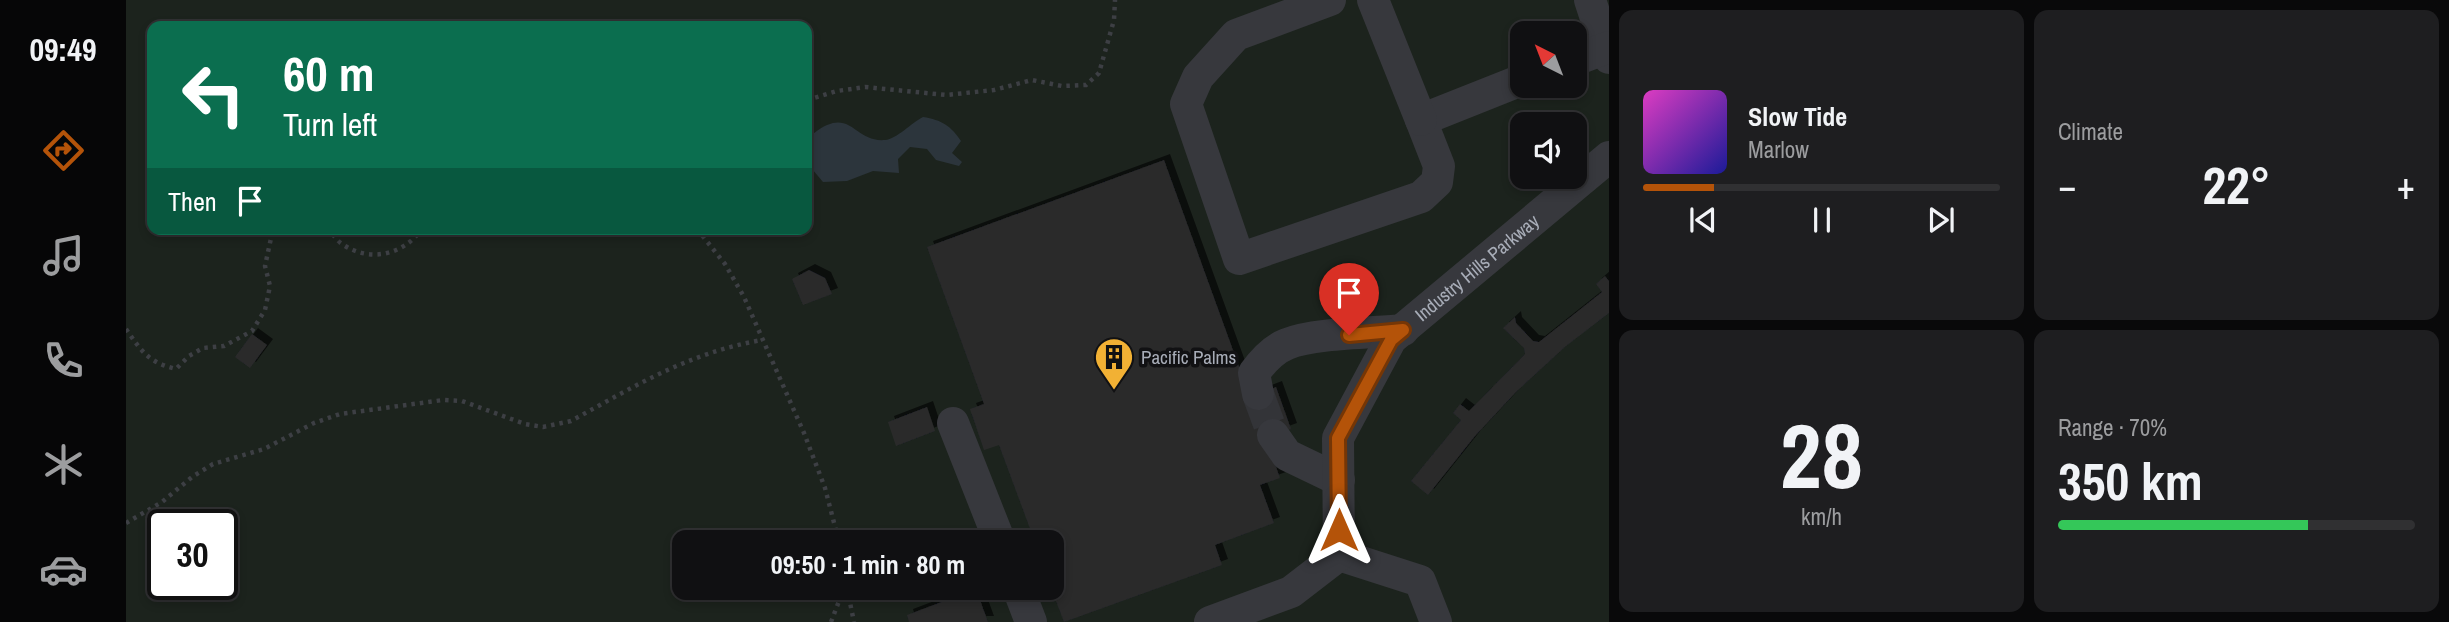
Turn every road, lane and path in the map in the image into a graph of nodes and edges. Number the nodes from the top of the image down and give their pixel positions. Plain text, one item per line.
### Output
1 (1115, 0) edge
2 (1330, 0) edge
3 (1373, 0) edge
4 (1590, 0) edge
5 (1608, 51) edge
6 (1587, 57) edge
7 (1510, 85) edge
8 (812, 98) edge
9 (1421, 120) junction
10 (1609, 157) edge
11 (272, 235) edge
12 (332, 235) edge
13 (416, 235) edge
14 (701, 235) edge
15 (126, 329) edge
16 (1403, 330) junction
17 (762, 340) junction
18 (1258, 394) tunnel mouth
19 (953, 423) dead end
20 (1273, 435) tunnel mouth
21 (1339, 480) junction
22 (126, 523) edge
23 (836, 530) edge
24 (995, 530) edge
25 (1339, 555) junction
26 (841, 600) edge
27 (849, 600) edge
28 (1023, 600) edge
29 (831, 622) edge
30 (854, 622) edge
31 (1031, 622) edge
32 (1210, 622) edge
33 (1436, 622) edge

1 - 8 path
2 - 9 street
3 - 9 street
4 - 5 street
5 - 6 street
7 - 9 street
10 - 16 street, Industry Hills Parkway
11 - 15 path
12 - 13 path
14 - 17 path
16 - 18 street
16 - 21 street, Industry Hills Parkway
17 - 22 path
17 - 23 path
19 - 24 street
20 - 21 street
21 - 25 street, Industry Hills Parkway
25 - 32 street
25 - 33 street
26 - 29 path
27 - 30 path
28 - 31 street

